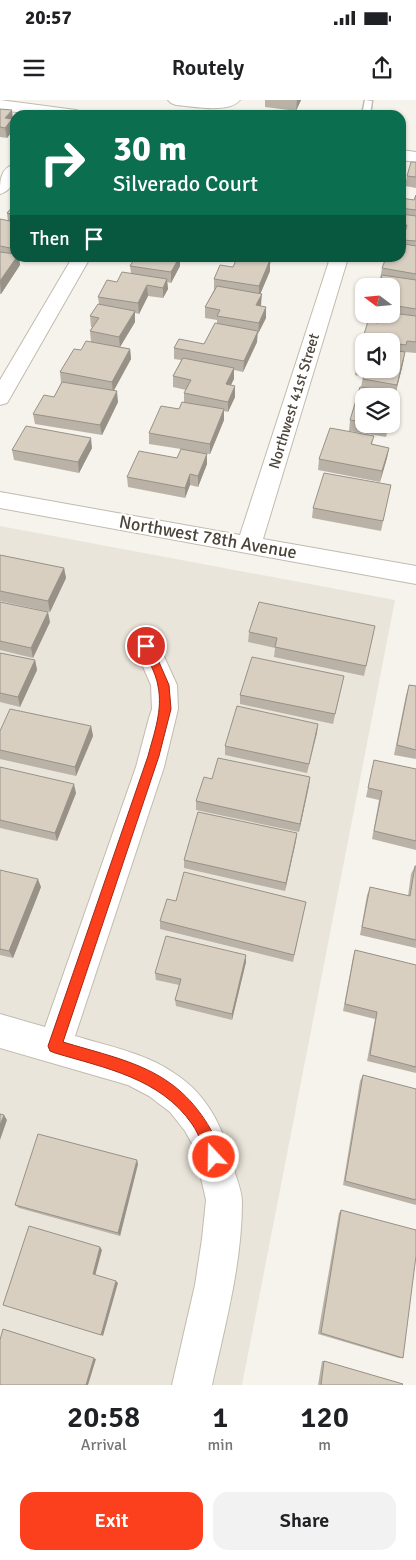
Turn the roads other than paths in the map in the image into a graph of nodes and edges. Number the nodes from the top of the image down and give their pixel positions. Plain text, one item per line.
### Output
1 (230, 101) edge
2 (172, 102) edge
3 (0, 105) edge
4 (31, 110) edge
5 (10, 176) edge
6 (0, 189) edge
7 (79, 262) edge
8 (338, 262) edge
9 (0, 398) edge
10 (0, 500) edge
11 (249, 545) junction
12 (416, 575) edge
13 (146, 646) dead end
14 (0, 1031) edge
15 (55, 1046) junction
16 (192, 1385) edge

1 - 2 street
3 - 4 street
5 - 6 street
7 - 9 street
8 - 11 street, Northwest 41st Street
10 - 11 street, Northwest 78th Avenue
11 - 12 street, Northwest 78th Avenue
13 - 15 street
14 - 15 street
15 - 16 street

